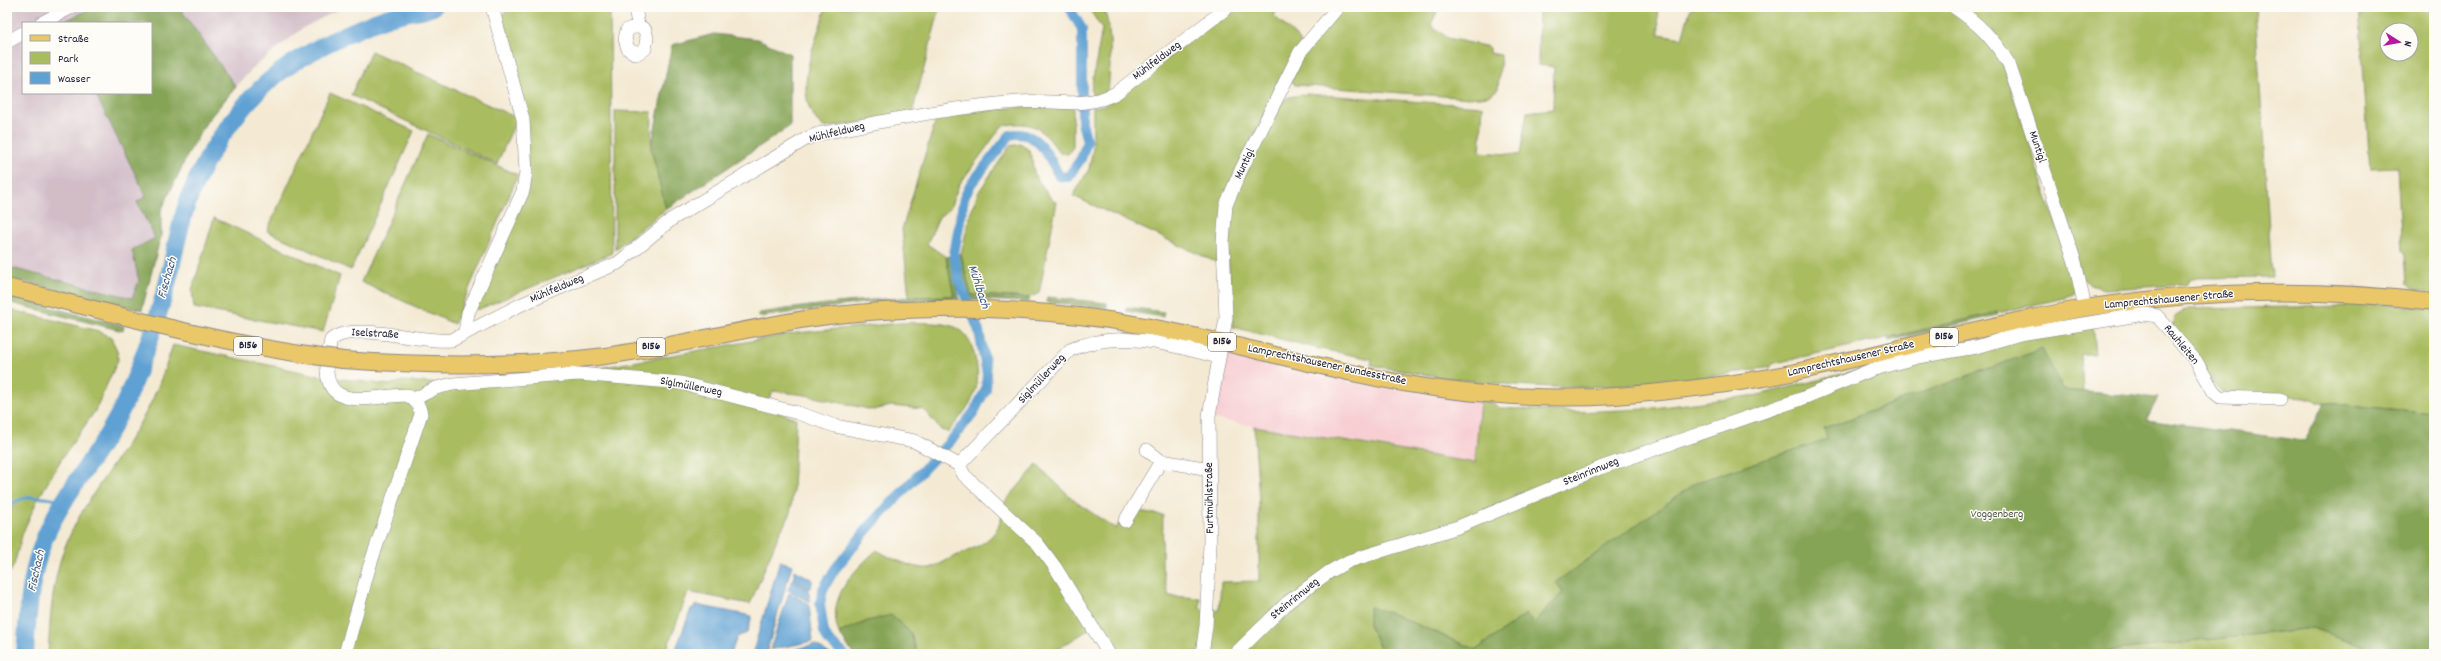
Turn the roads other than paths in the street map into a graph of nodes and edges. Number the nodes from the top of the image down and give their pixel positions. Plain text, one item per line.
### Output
1 (72, 7) edge
2 (635, 7) edge
3 (1228, 7) edge
4 (1338, 7) edge
5 (1954, 7) edge
6 (493, 11) edge
7 (43, 22) edge
8 (638, 26) junction
9 (22, 34) edge
10 (7, 42) edge
11 (7, 287) edge
12 (2434, 302) edge
13 (2085, 308) junction
14 (465, 332) junction
15 (1976, 347) joint
16 (1220, 349) junction
17 (1456, 390) joint
18 (414, 399) junction
19 (2280, 400) dead end
20 (1147, 450) dead end
21 (1161, 461) junction
22 (959, 465) junction
23 (1210, 469) junction
24 (1125, 521) dead end
25 (344, 654) edge
26 (1110, 654) edge
27 (1202, 654) edge
28 (1235, 654) edge

1 - 7 street
2 - 8 street
3 - 14 street, Mühlfeldweg
4 - 16 street, Muntigl
5 - 13 street, Muntigl
6 - 14 street
8 - 8 street
9 - 10 street
11 - 16 main road, Lamprechtshausener Bundesstraße / B156, bridge
12 - 13 main road, Lamprechtshausener Straße / B156
13 - 17 main road, Lamprechtshausener Straße / B156
14 - 18 street, Iselstraße
15 - 19 street, Rauhleiten
15 - 28 street, Steinrinnweg
16 - 17 main road, Lamprechtshausener Bundesstraße / B156
16 - 22 street, Siglmüllerweg
16 - 23 street, Furtmühlstraße
18 - 22 street, Siglmüllerweg
18 - 25 street
20 - 21 street
21 - 23 street
21 - 24 street
22 - 26 street, Siglmüllerweg
23 - 27 street, Furtmühlstraße

